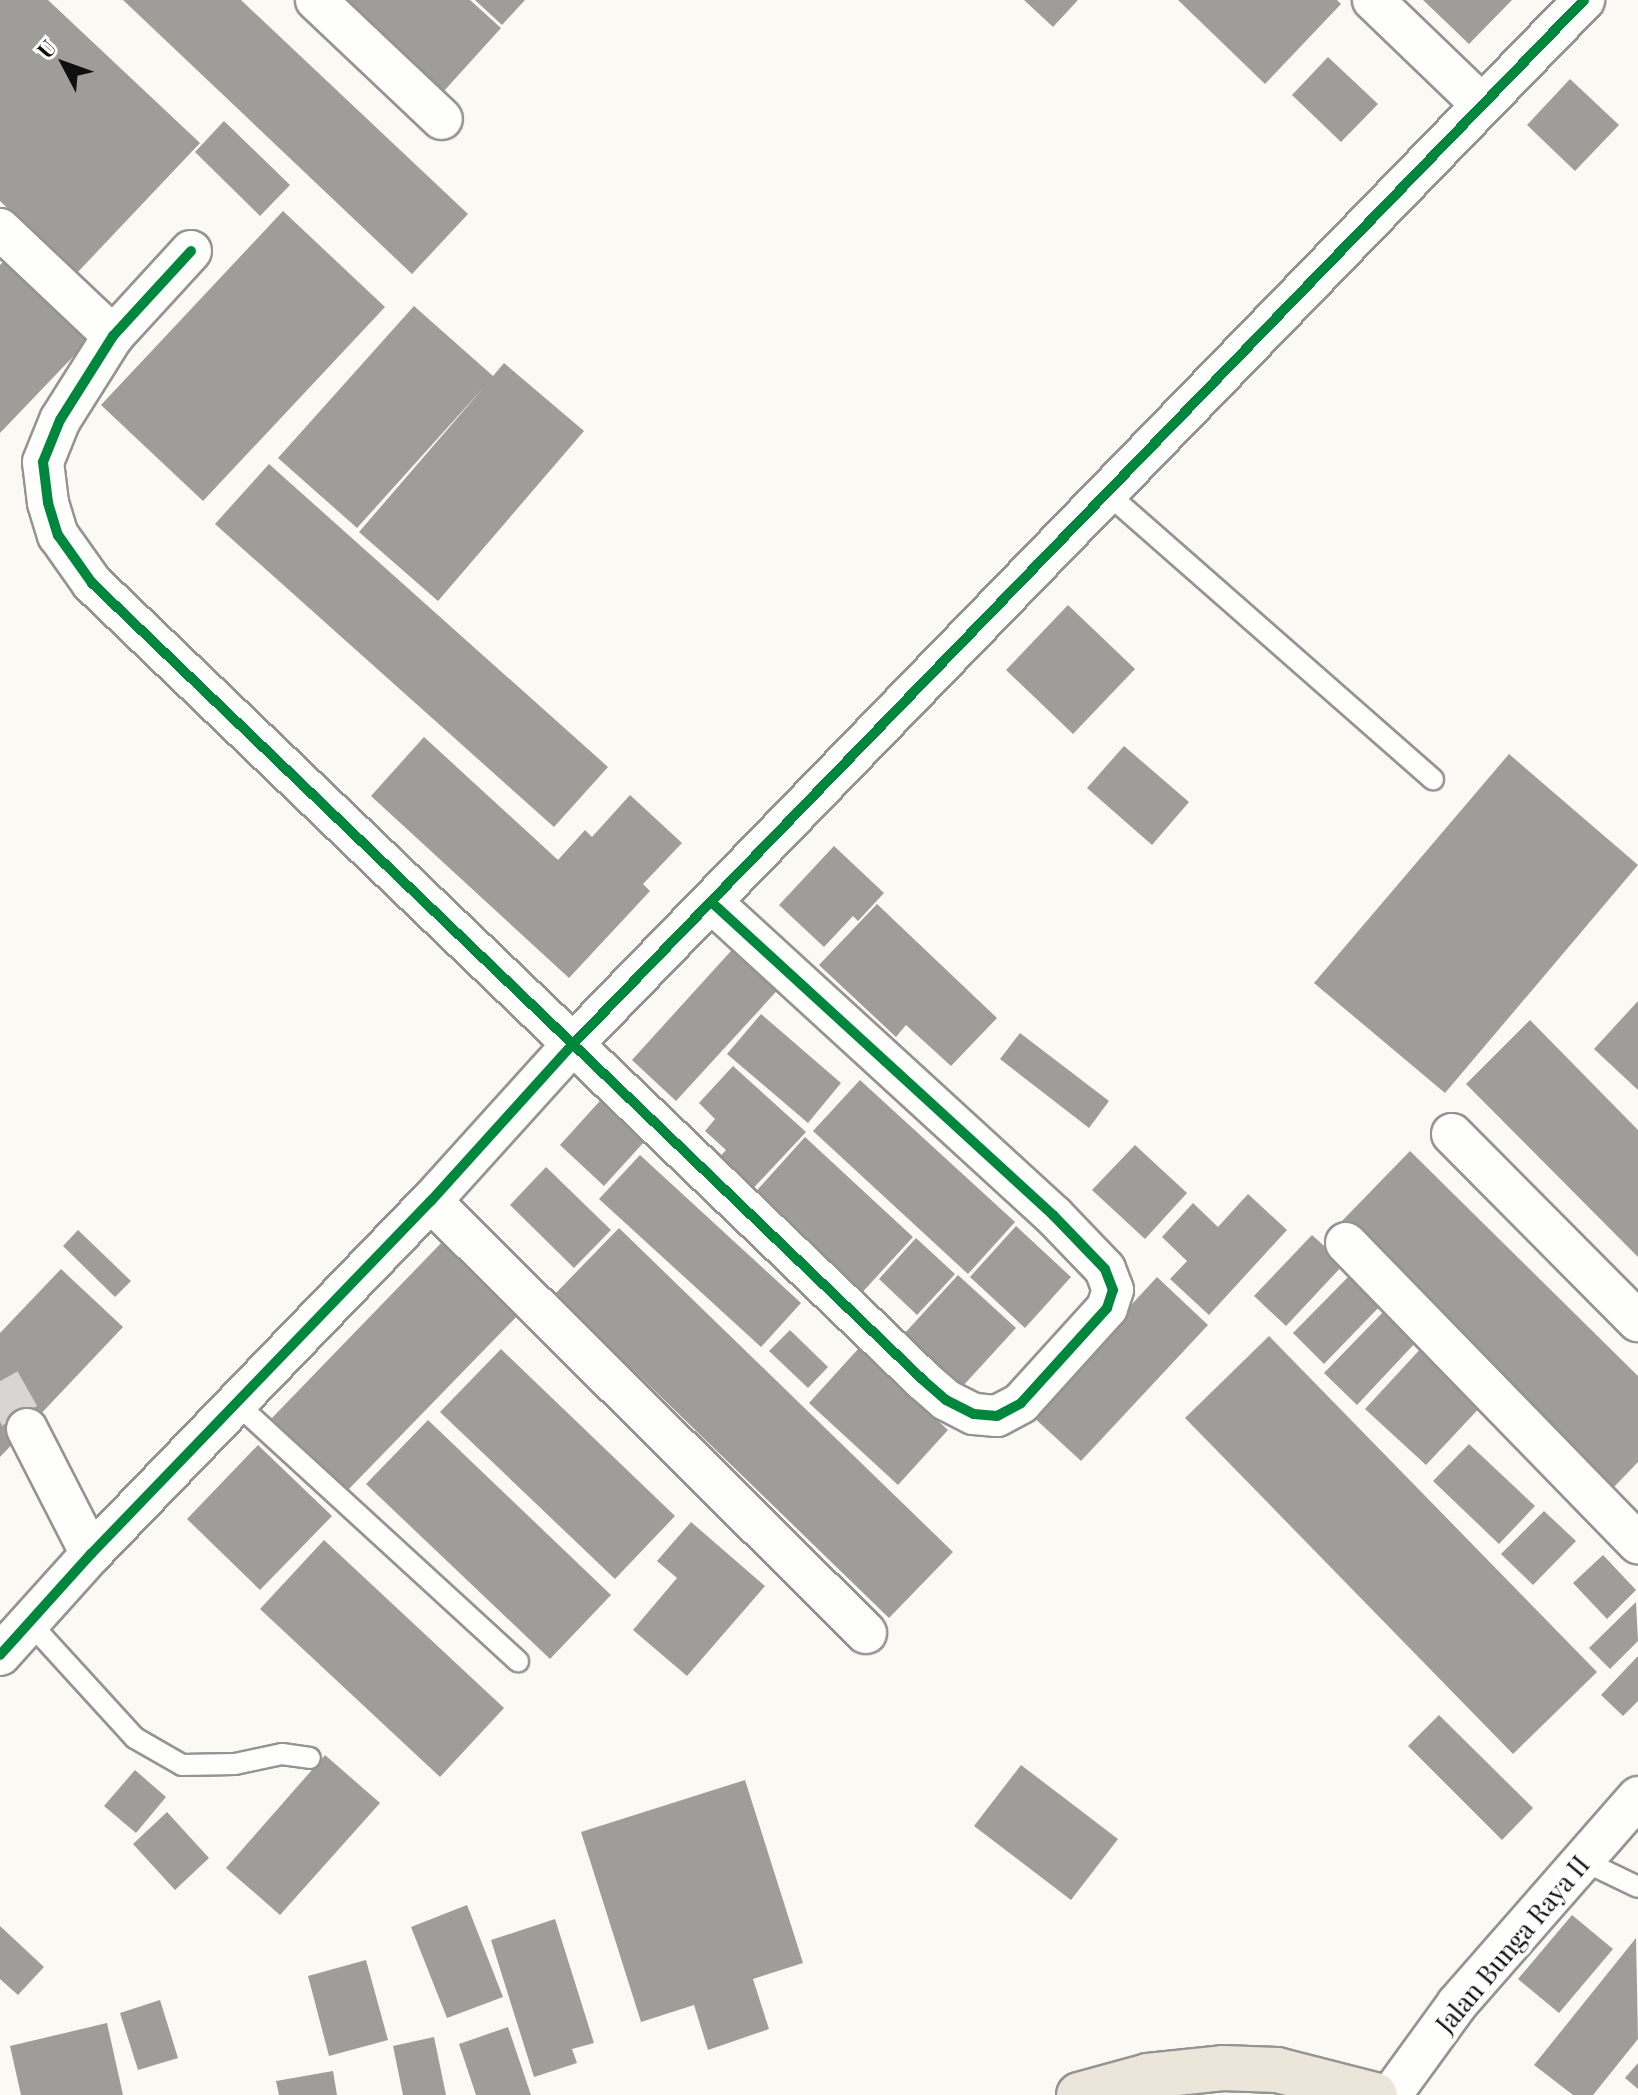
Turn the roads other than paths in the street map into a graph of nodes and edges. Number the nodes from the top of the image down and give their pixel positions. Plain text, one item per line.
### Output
1 (316, 0) edge
2 (1373, 0) edge
3 (1584, 0) edge
4 (1481, 104) junction
5 (442, 119) dead end
6 (0, 229) edge
7 (191, 251) dead end
8 (113, 336) junction
9 (1107, 493) junction
10 (1433, 779) dead end
11 (712, 902) junction
12 (574, 1043) junction
13 (1452, 1134) dead end
14 (431, 1201) junction
15 (1346, 1243) dead end
16 (1638, 1321) edge
17 (235, 1402) junction
18 (27, 1429) tunnel mouth
19 (1638, 1543) edge
20 (91, 1554) junction
21 (30, 1623) junction
22 (866, 1633) dead end
23 (0, 1655) edge
24 (518, 1661) dead end
25 (310, 1758) dead end
26 (1638, 1797) edge
27 (1582, 1860) junction
28 (1638, 1887) edge
29 (1079, 2095) edge
30 (1375, 2095) edge
31 (1391, 2095) edge

1 - 5 street
2 - 4 street
3 - 4 street
4 - 9 street
6 - 8 street
7 - 8 street
8 - 12 street
9 - 10 lane
9 - 11 street
11 - 12 street
11 - 12 street
12 - 14 street
13 - 16 street
14 - 17 street
14 - 22 street
15 - 19 street
17 - 20 street
17 - 24 lane
18 - 20 street
20 - 21 street
21 - 23 street
21 - 25 lane
26 - 27 street, Jalan Bunga Raya II
27 - 28 lane
27 - 31 street, Jalan Bunga Raya II
29 - 30 main road

